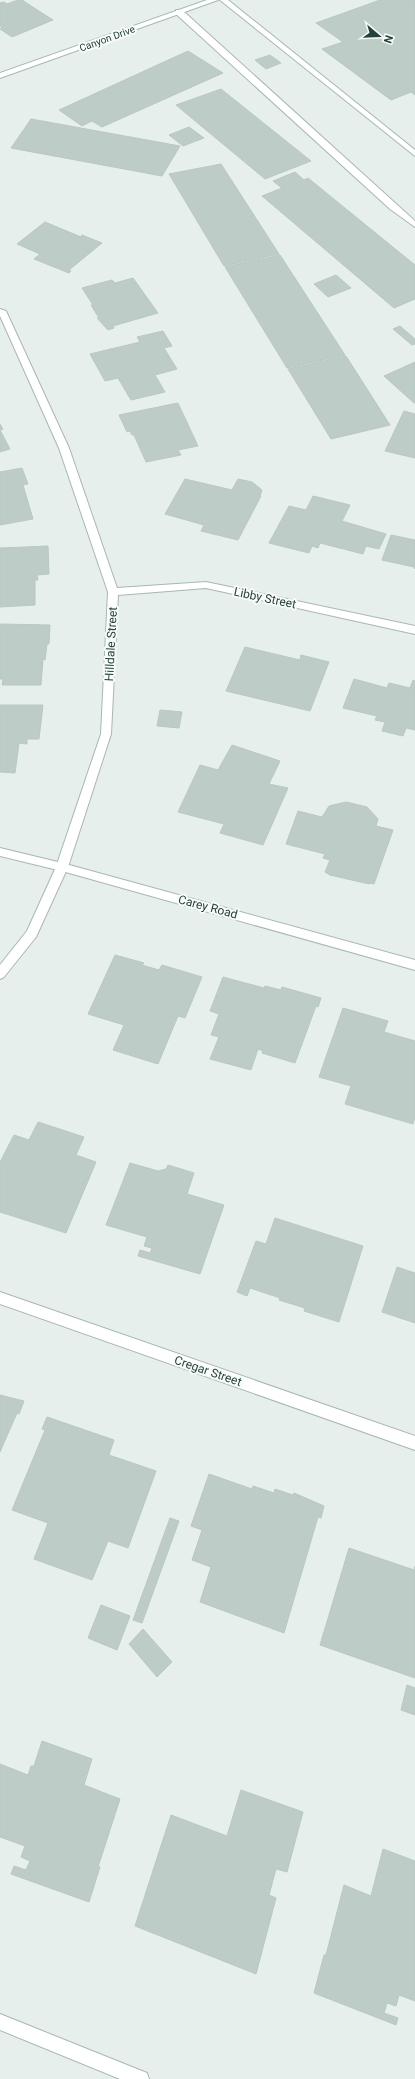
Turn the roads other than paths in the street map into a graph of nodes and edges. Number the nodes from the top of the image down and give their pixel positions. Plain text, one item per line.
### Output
1 (214, 0) edge
2 (224, 0) edge
3 (179, 12) junction
4 (0, 76) edge
5 (415, 154) edge
6 (415, 225) edge
7 (2, 311) dead end
8 (113, 592) junction
9 (415, 630) edge
10 (0, 852) edge
11 (62, 867) junction
12 (415, 965) edge
13 (0, 974) edge
14 (0, 1298) edge
15 (415, 1443) edge
16 (0, 2022) edge
17 (140, 2079) edge

1 - 3 street, Canyon Drive
2 - 5 street
3 - 4 street, Canyon Drive
3 - 6 street
7 - 8 street, Hilldale Street
8 - 9 street, Libby Street
8 - 11 street, Hilldale Street
10 - 11 street, Carey Road
11 - 12 street, Carey Road
11 - 13 street, Hilldale Street
14 - 15 street, Cregar Street
16 - 17 street

